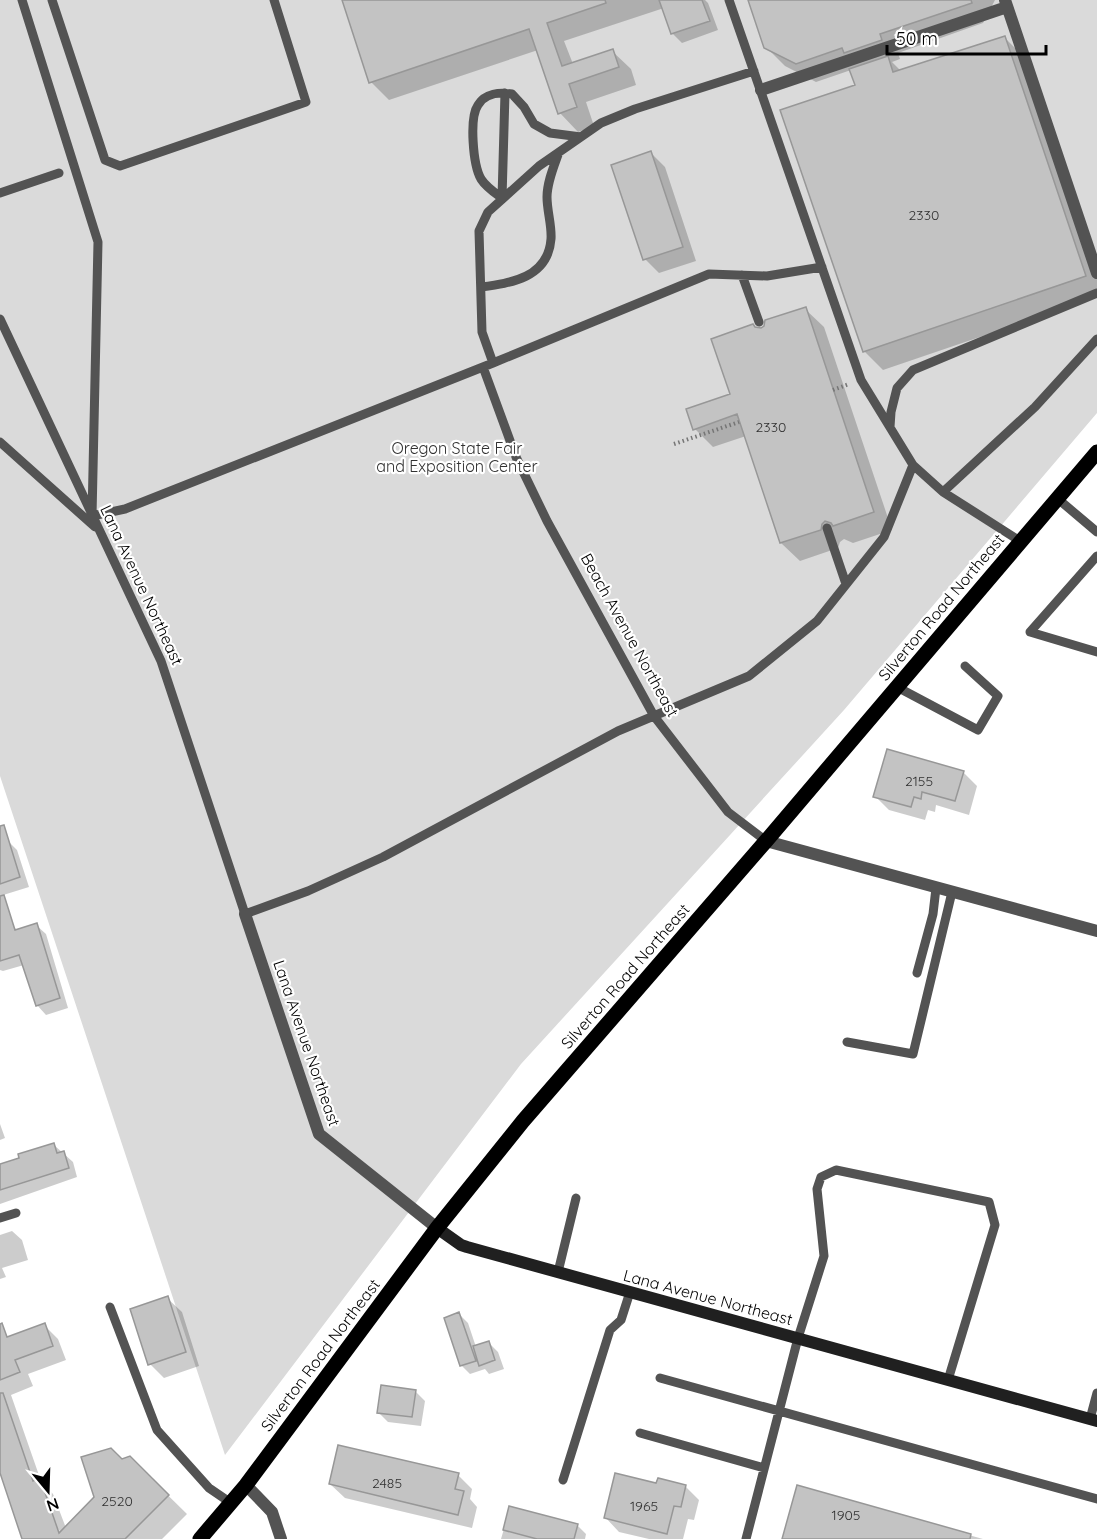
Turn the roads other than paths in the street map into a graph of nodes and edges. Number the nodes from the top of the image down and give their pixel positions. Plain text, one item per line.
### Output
1 (22, 0) edge
2 (52, 0) edge
3 (274, 0) edge
4 (729, 0) edge
5 (1006, 3) edge
6 (754, 71) junction
7 (761, 90) junction
8 (504, 93) junction
9 (581, 137) junction
10 (559, 152) junction
11 (59, 174) dead end
12 (0, 193) edge
13 (502, 198) junction
14 (822, 267) junction
15 (1097, 273) edge
16 (742, 275) junction
17 (481, 287) junction
18 (1097, 293) edge
19 (0, 319) edge
20 (759, 322) dead end
21 (1097, 339) edge
22 (493, 363) junction
23 (483, 367) junction
24 (890, 427) junction
25 (0, 442) edge
26 (1097, 452) edge
27 (913, 465) junction
28 (943, 492) junction
29 (1058, 499) junction
30 (92, 516) junction
31 (827, 528) dead end
32 (99, 530) junction
33 (1097, 532) edge
34 (1020, 541) junction
35 (1097, 556) edge
36 (846, 584) junction
37 (1097, 652) edge
38 (965, 666) dead end
39 (897, 687) junction
40 (654, 716) junction
41 (766, 841) junction
42 (936, 888) junction
43 (952, 892) junction
44 (245, 914) junction
45 (1097, 931) edge
46 (917, 973) dead end
47 (847, 1042) dead end
48 (576, 1198) dead end
49 (16, 1213) dead end
50 (0, 1218) edge
51 (437, 1228) junction
52 (558, 1272) junction
53 (630, 1292) junction
54 (110, 1307) dead end
55 (798, 1338) junction
56 (660, 1378) dead end
57 (948, 1380) junction
58 (1097, 1393) edge
59 (779, 1410) junction
60 (1093, 1420) edge
61 (640, 1433) dead end
62 (764, 1468) junction
63 (563, 1480) dead end
64 (246, 1485) junction
65 (1097, 1499) edge
66 (231, 1503) junction
67 (200, 1539) edge
68 (281, 1539) edge
69 (746, 1539) edge

1 - 30 lane
2 - 3 lane
4 - 6 lane
5 - 7 street
5 - 15 street
6 - 7 lane
6 - 9 lane
7 - 14 lane
8 - 9 lane
8 - 13 lane
8 - 13 lane
9 - 10 lane
10 - 13 lane
10 - 17 lane
11 - 12 lane
13 - 17 lane
14 - 16 lane
14 - 24 lane
16 - 20 lane
16 - 22 lane
17 - 22 lane
18 - 24 lane
19 - 30 lane, Lana Avenue Northeast
21 - 28 lane
22 - 23 lane
23 - 30 lane
23 - 40 lane, Beach Avenue Northeast
24 - 27 lane
25 - 32 lane
26 - 29 main road, Silverton Road Northeast
27 - 28 lane
27 - 36 lane
28 - 34 lane
29 - 33 lane
29 - 34 main road, Silverton Road Northeast
30 - 32 lane, Lana Avenue Northeast
31 - 36 lane
32 - 44 lane, Lana Avenue Northeast
34 - 39 main road, Silverton Road Northeast
35 - 37 lane
36 - 40 lane
38 - 39 lane
39 - 41 main road, Silverton Road Northeast
40 - 41 lane, Beach Avenue Northeast
40 - 44 lane
41 - 42 street, Beach Avenue Northeast
41 - 51 main road, Silverton Road Northeast
42 - 43 street, Beach Avenue Northeast
42 - 46 lane
43 - 45 street, Beach Avenue Northeast
43 - 47 lane
44 - 51 street, Lana Avenue Northeast
48 - 52 lane
49 - 50 lane
51 - 52 street, Lana Avenue Northeast
51 - 64 main road, Silverton Road Northeast
52 - 53 street, Lana Avenue Northeast
53 - 55 street, Lana Avenue Northeast
53 - 63 lane
54 - 66 lane
55 - 57 street, Lana Avenue Northeast
55 - 57 lane
55 - 59 lane
56 - 59 lane
57 - 60 street, Lana Avenue Northeast
58 - 60 lane
59 - 62 lane
59 - 65 lane
61 - 62 lane
62 - 69 lane
64 - 66 main road, Silverton Road Northeast
64 - 68 street
66 - 67 main road, Silverton Road Northeast

